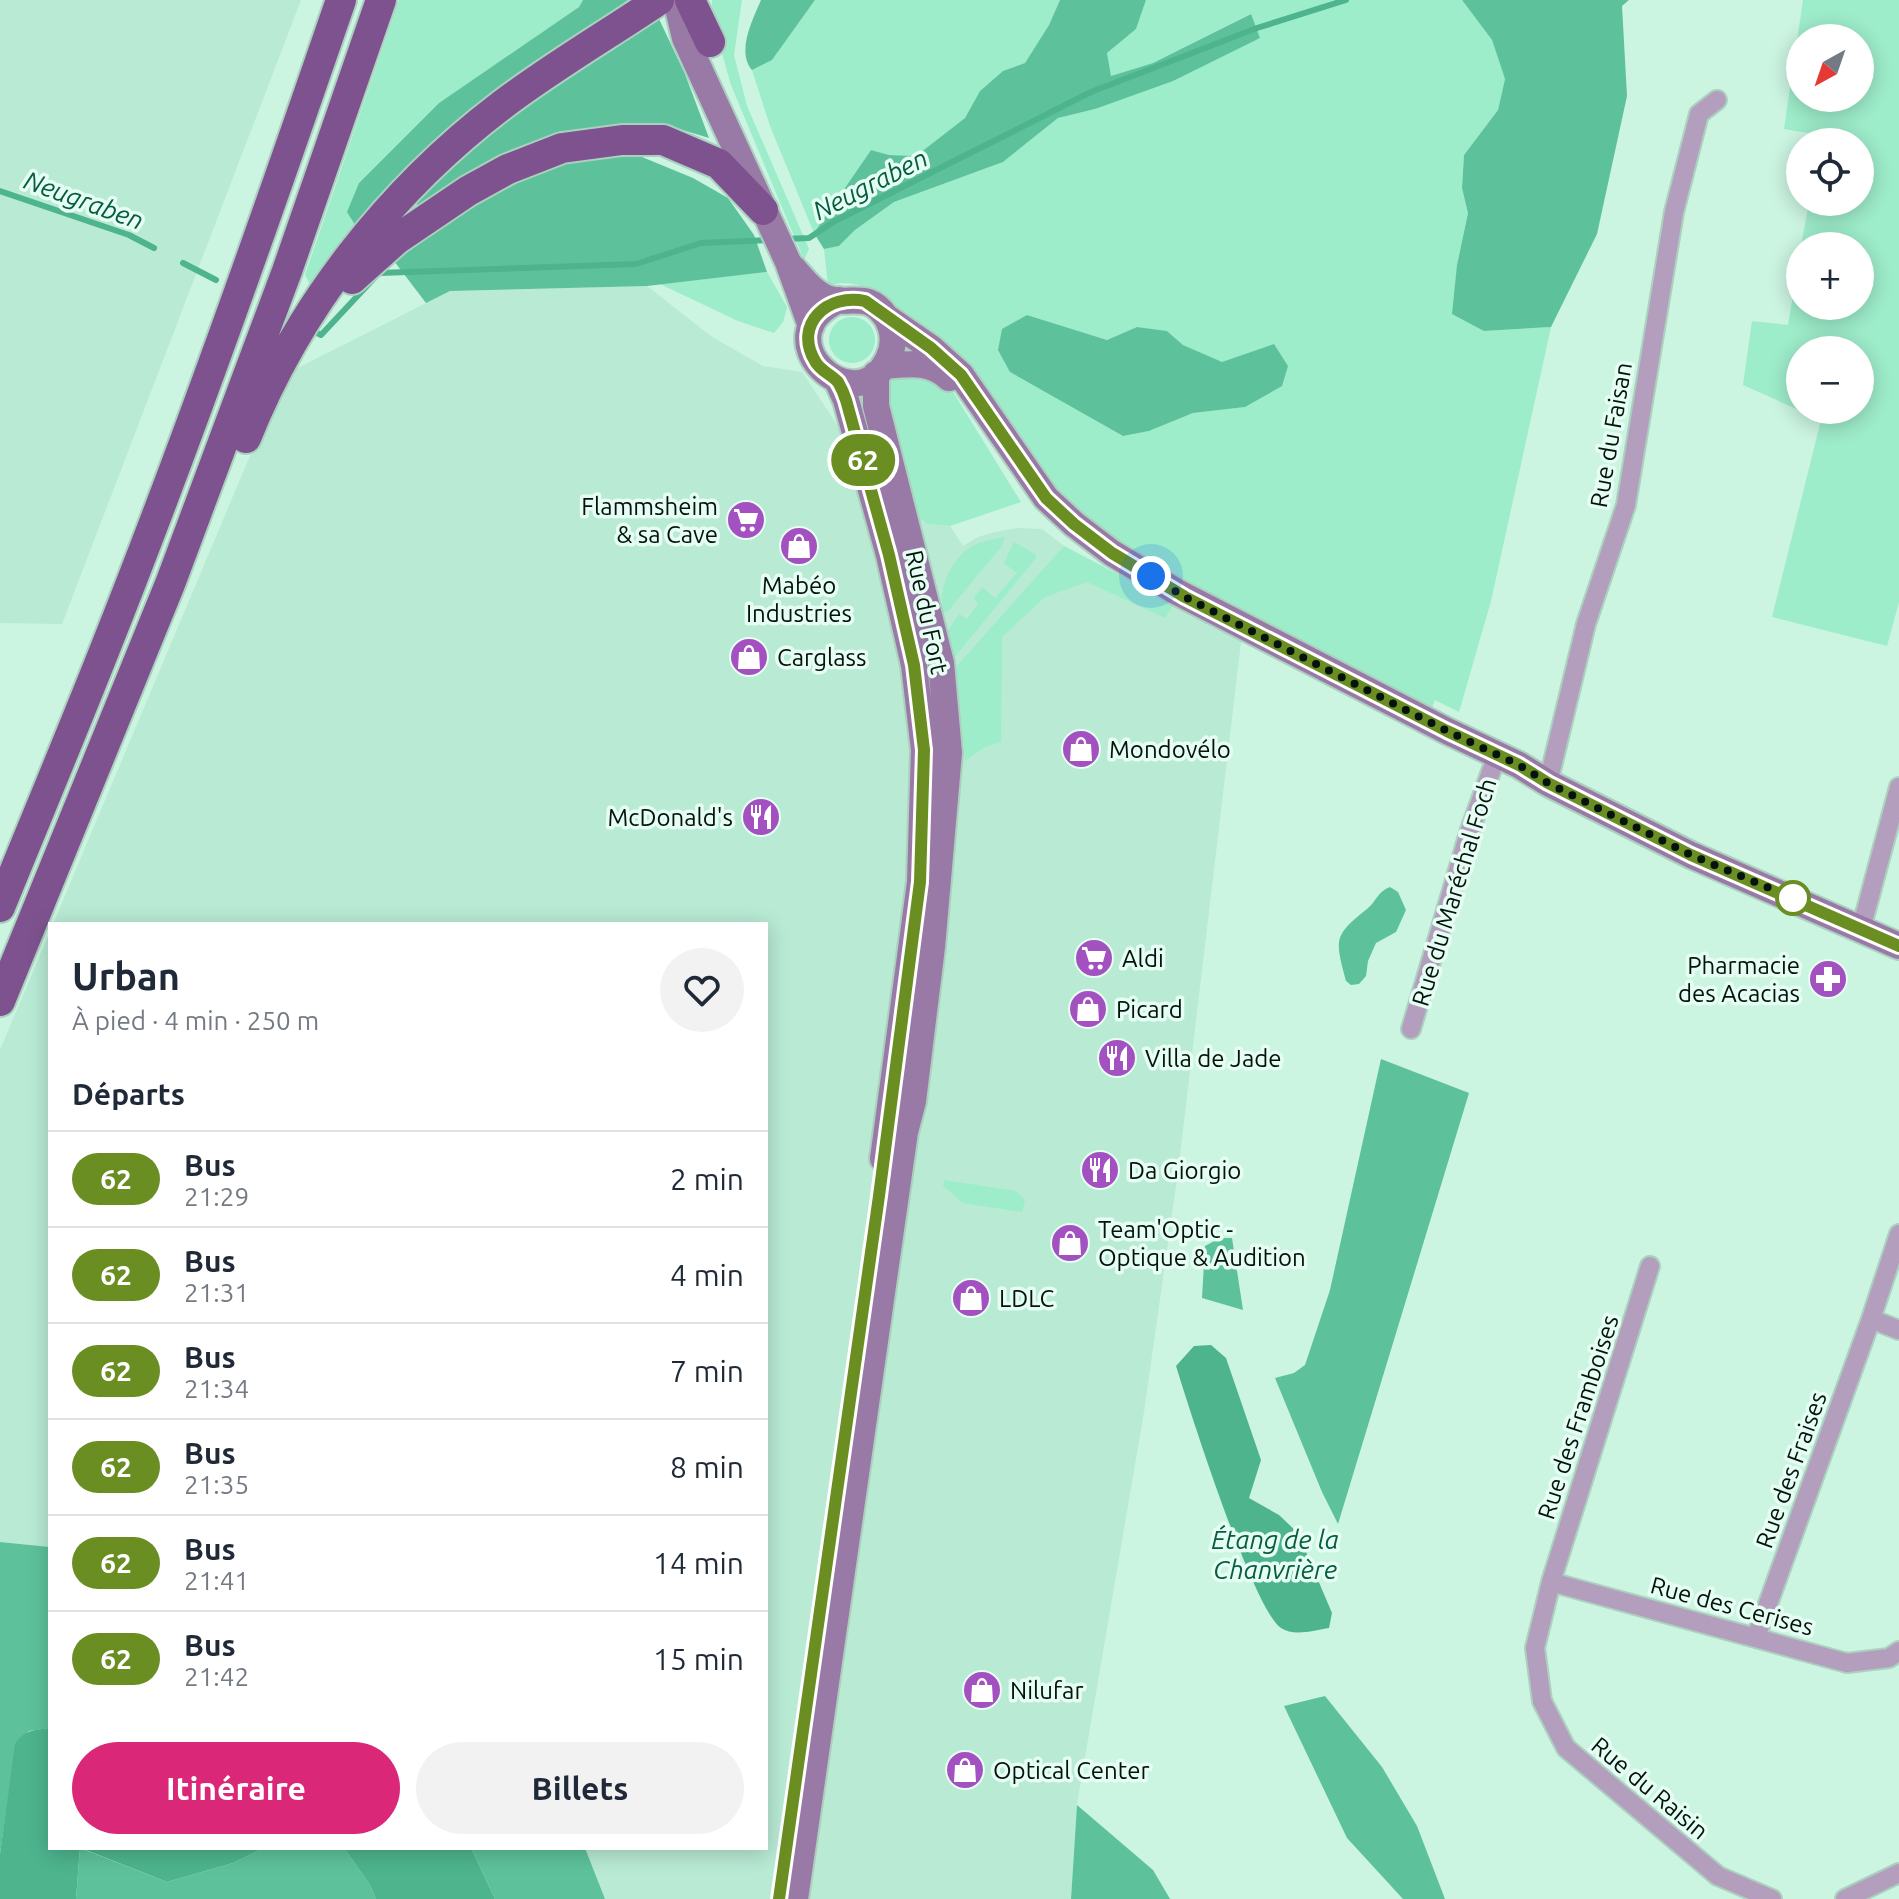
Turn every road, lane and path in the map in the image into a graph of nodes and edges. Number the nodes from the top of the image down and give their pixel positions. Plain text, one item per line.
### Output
1 (341, 0) edge
2 (381, 0) edge
3 (690, 0) edge
4 (700, 0) edge
5 (663, 1) edge
6 (710, 42) junction
7 (1717, 100) dead end
8 (767, 218) junction
9 (788, 262) junction
10 (839, 300) junction
11 (886, 317) junction
12 (811, 326) junction
13 (299, 329) junction
14 (880, 370) junction
15 (837, 380) junction
16 (1177, 592) junction
17 (148, 640) junction
18 (1497, 755) junction
19 (1548, 783) junction
20 (1899, 787) edge
21 (0, 907) edge
22 (1861, 929) junction
23 (1899, 946) edge
24 (0, 1001) edge
25 (1411, 1029) dead end
26 (1899, 1234) edge
27 (1650, 1266) dead end
28 (1871, 1319) junction
29 (1899, 1330) edge
30 (1551, 1582) junction
31 (1756, 1637) junction
32 (1899, 1651) edge
33 (1899, 1873) edge
34 (779, 1899) edge
35 (795, 1899) edge
36 (1772, 1899) edge
37 (1845, 1899) edge

1 - 21 highway
2 - 17 highway
3 - 6 highway
4 - 6 main road, Rue du Fort
5 - 8 main road, Rue du Fort
5 - 13 highway
6 - 8 main road, Rue du Fort
7 - 19 street, Rue du Faisan
8 - 9 main road, Rue du Fort
8 - 13 highway
9 - 10 main road, Rue du Fort
9 - 12 main road, Rue du Fort
10 - 11 main road, Rue du Fort
10 - 12 main road
11 - 14 main road, Rue du Fort
11 - 16 main road, Rue du Maréchal Foch
12 - 15 main road, Rue du Fort
13 - 17 highway
14 - 15 main road
14 - 16 main road, Rue du Maréchal Foch
14 - 35 main road, Rue du Fort
15 - 34 main road, Rue du Fort
16 - 18 main road, Rue du Maréchal Foch
17 - 24 highway
18 - 19 main road, Rue du Maréchal Foch
18 - 25 street, Rue du Maréchal Foch
19 - 22 main road, Rue du Maréchal Foch
20 - 22 street
22 - 23 main road, Rue du Maréchal Foch
26 - 28 street, Rue des Fraises
27 - 30 street, Rue des Framboises
28 - 29 street
28 - 31 street, Rue des Fraises
30 - 31 street, Rue des Cerises
30 - 36 street, Rue du Raisin
31 - 32 street, Rue des Cerises
33 - 37 street

